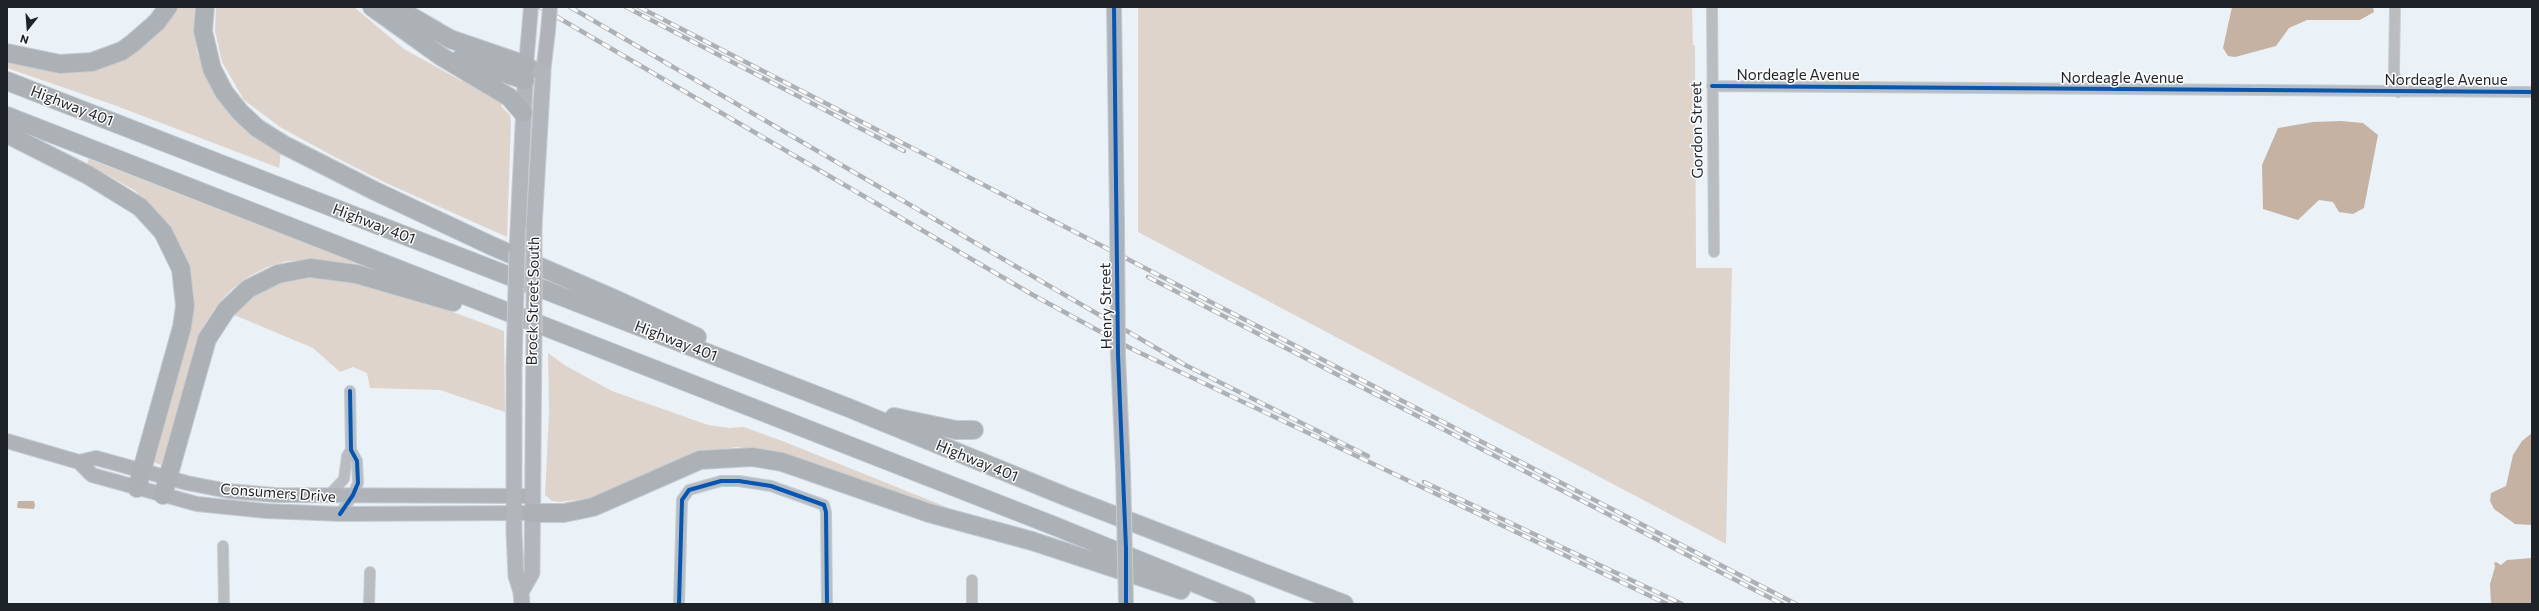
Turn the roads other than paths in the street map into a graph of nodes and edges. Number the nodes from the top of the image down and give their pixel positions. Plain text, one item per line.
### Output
1 (168, 7) edge
2 (205, 7) edge
3 (372, 7) edge
4 (395, 7) edge
5 (531, 7) edge
6 (550, 7) edge
7 (1114, 7) edge
8 (1712, 7) edge
9 (2395, 7) edge
10 (424, 45) junction
11 (7, 53) edge
12 (526, 73) junction
13 (543, 80) junction
14 (7, 81) edge
15 (1712, 86) junction
16 (2398, 92) junction
17 (2532, 92) edge
18 (523, 113) junction
19 (7, 116) edge
20 (7, 134) edge
21 (1714, 252) dead end
22 (350, 391) dead end
23 (729, 398) junction
24 (846, 407) junction
25 (974, 430) dead end
26 (7, 441) edge
27 (351, 450) junction
28 (140, 480) junction
29 (165, 487) junction
30 (329, 495) junction
31 (353, 495) junction
32 (514, 496) junction
33 (526, 508) junction
34 (340, 514) junction
35 (223, 546) dead end
36 (370, 572) dead end
37 (972, 580) dead end
38 (521, 598) edge
39 (224, 604) edge
40 (369, 604) edge
41 (679, 604) edge
42 (827, 604) edge
43 (972, 604) edge
44 (1126, 604) edge
45 (1224, 604) edge
46 (1246, 604) edge
47 (1344, 604) edge

1 - 11 highway
2 - 24 highway
3 - 10 highway
4 - 12 highway
5 - 12 main road, Brock Street South
6 - 13 main road, Brock Street South, bridge
7 - 44 main road, Henry Street, bridge
8 - 15 street, Gordon Street
9 - 16 street
10 - 12 highway
10 - 18 highway
12 - 13 main road
12 - 18 main road, Brock Street South
13 - 33 main road, Brock Street South, bridge
14 - 24 highway, Highway 401
15 - 16 street, Nordeagle Avenue
15 - 21 street, Gordon Street
16 - 17 street, Nordeagle Avenue
18 - 32 main road, Brock Street South, bridge
19 - 23 highway
20 - 28 highway
22 - 27 street
23 - 29 highway
23 - 46 highway
24 - 25 highway
24 - 47 highway, Highway 401
26 - 28 main road, Consumers Drive
27 - 30 street
27 - 31 street
28 - 29 main road, Consumers Drive
29 - 30 main road, Consumers Drive
29 - 34 main road, Consumers Drive
30 - 31 main road, Consumers Drive
31 - 32 main road, Consumers Drive
31 - 34 street
32 - 33 main road, Brock Street South
33 - 34 main road, Consumers Drive
33 - 38 main road, Brock Street South
33 - 45 highway
35 - 39 street
36 - 40 street
37 - 43 street
41 - 42 street

